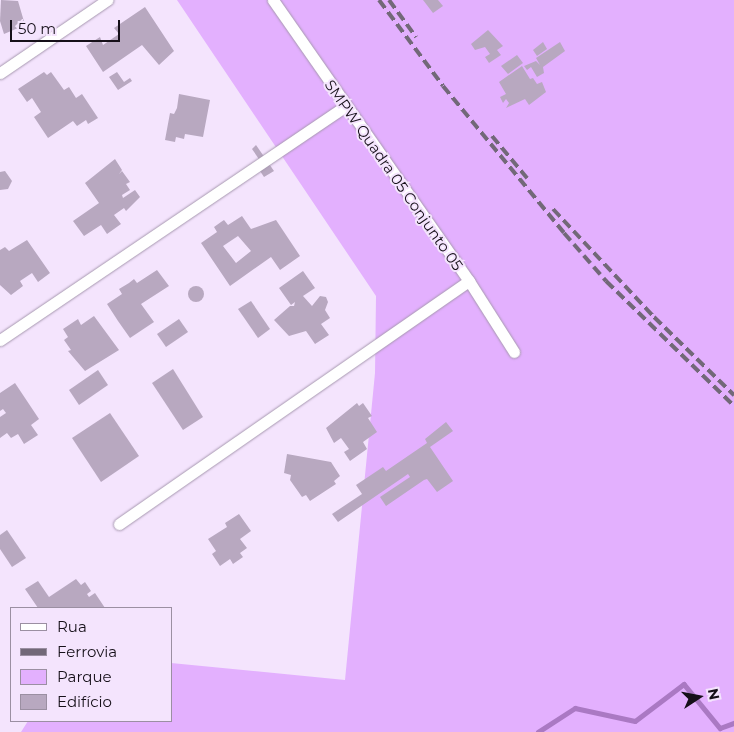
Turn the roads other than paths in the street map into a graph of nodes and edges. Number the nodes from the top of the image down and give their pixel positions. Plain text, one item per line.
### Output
1 (107, 0) edge
2 (272, 0) edge
3 (0, 73) edge
4 (345, 106) junction
5 (469, 281) junction
6 (0, 340) edge
7 (514, 352) dead end
8 (119, 524) dead end

1 - 3 street
2 - 4 street, SMPW Quadra 05 Conjunto 05
4 - 5 street, SMPW Quadra 05 Conjunto 05
4 - 6 street
5 - 7 street, SMPW Quadra 05 Conjunto 05
5 - 8 street

